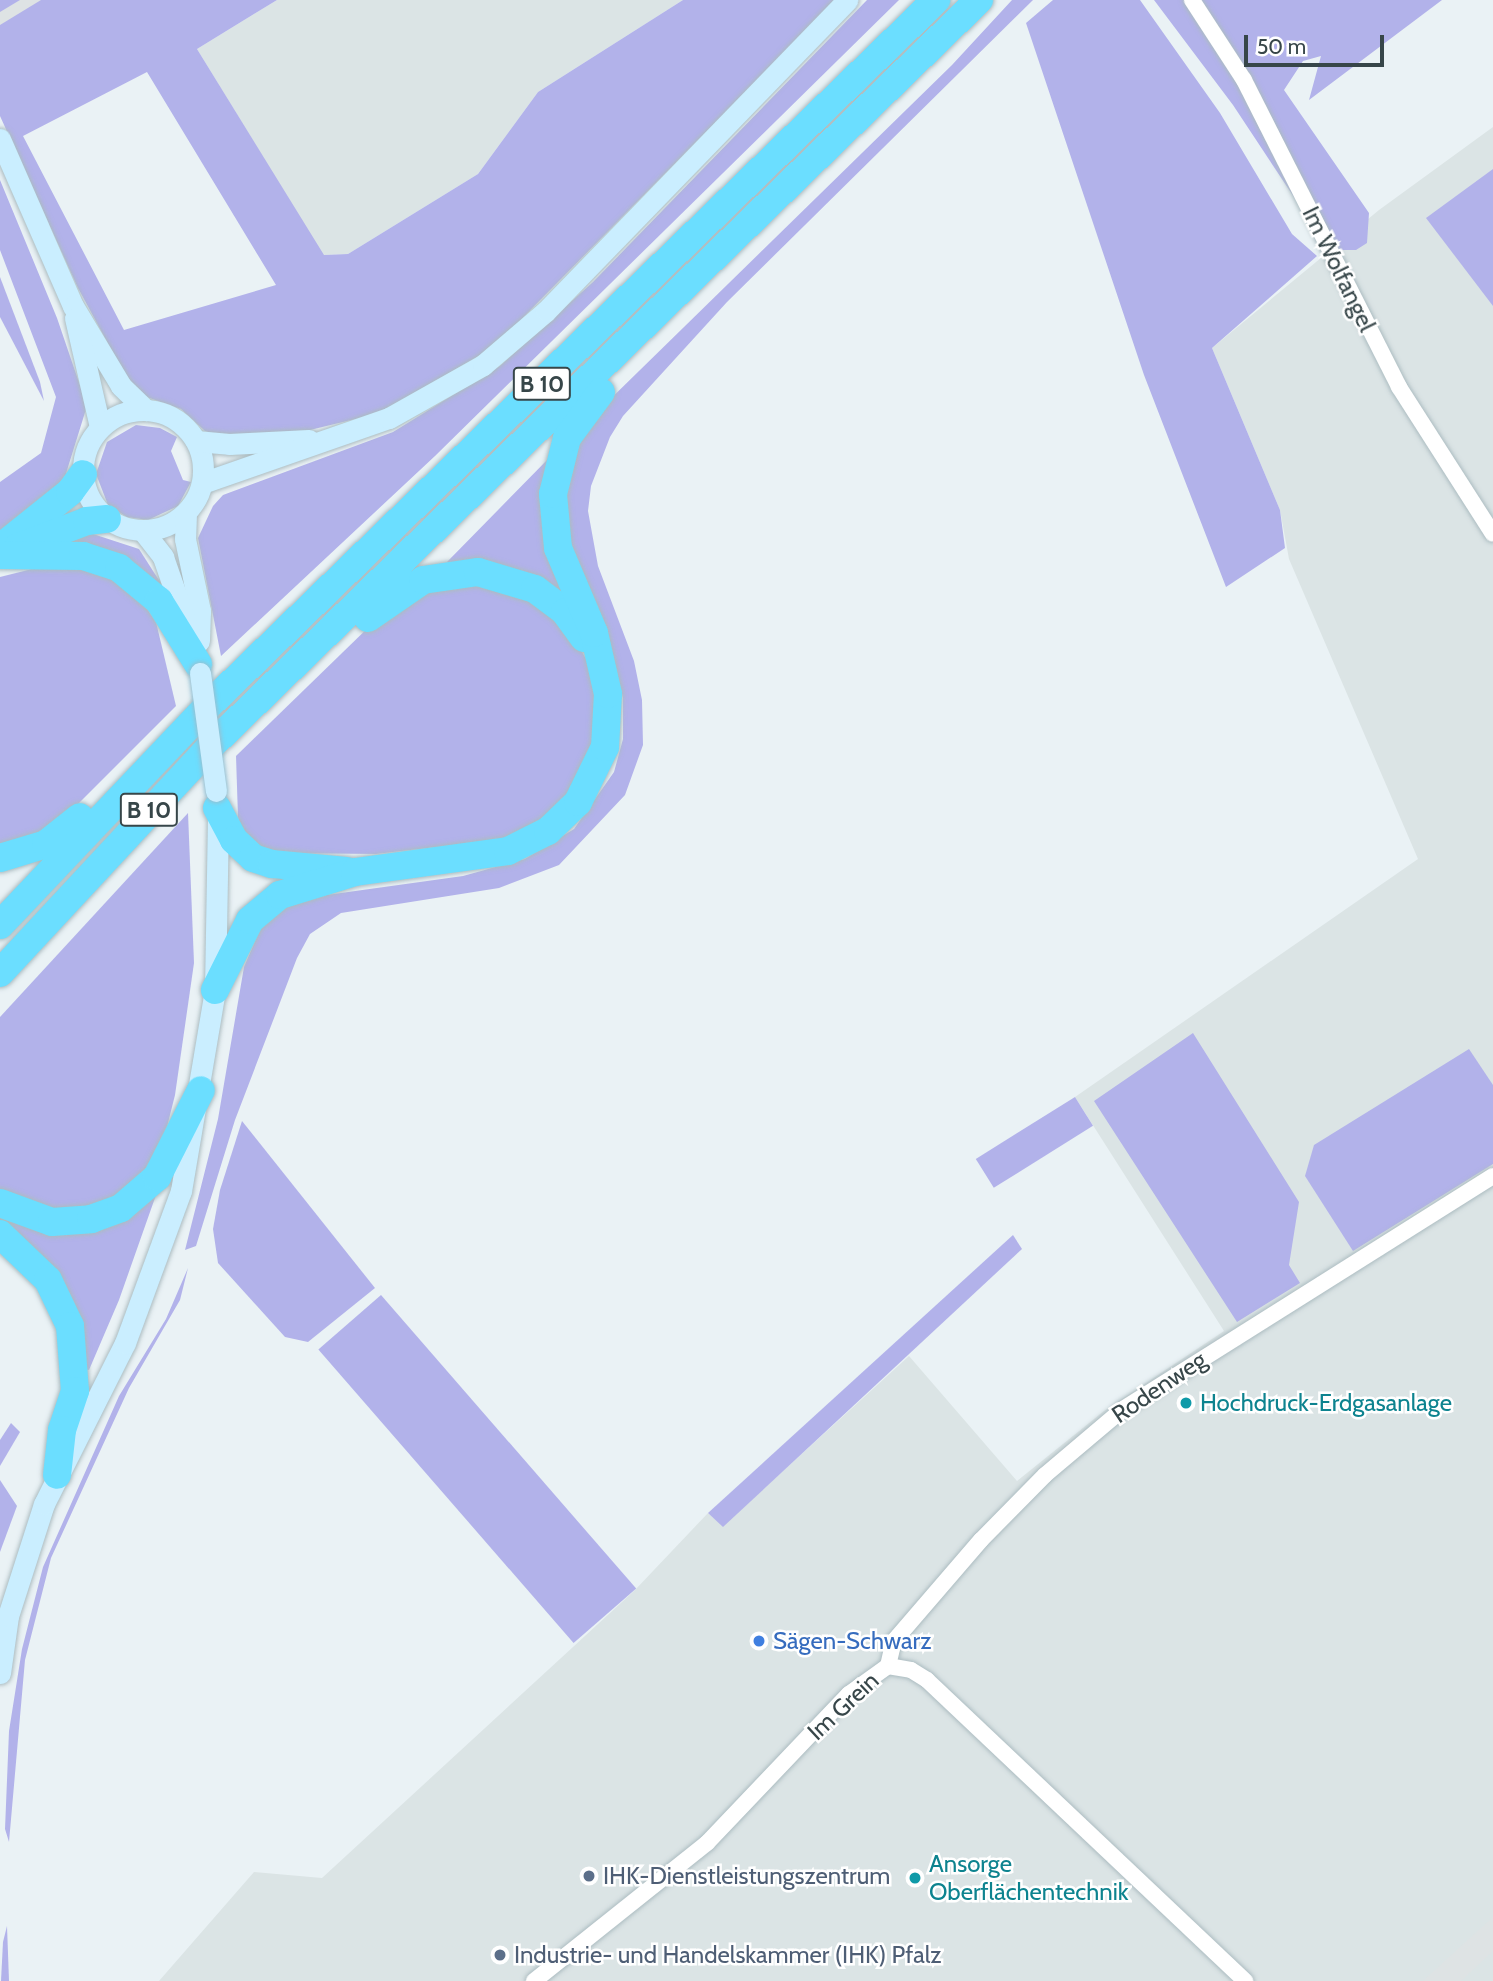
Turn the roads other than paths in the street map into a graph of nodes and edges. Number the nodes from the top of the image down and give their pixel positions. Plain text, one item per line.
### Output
1 (847, 0) edge
2 (936, 0) edge
3 (979, 0) edge
4 (1192, 0) edge
5 (0, 139) edge
6 (73, 306) junction
7 (634, 339) junction
8 (146, 410) junction
9 (100, 427) junction
10 (331, 439) junction
11 (196, 440) junction
12 (83, 474) junction
13 (202, 483) junction
14 (186, 513) junction
15 (107, 519) junction
16 (143, 531) junction
17 (1493, 534) edge
18 (0, 552) edge
19 (305, 655) junction
20 (601, 661) junction
21 (199, 668) junction
22 (148, 769) junction
23 (217, 799) junction
24 (0, 858) edge
25 (355, 872) junction
26 (0, 925) edge
27 (0, 972) edge
28 (215, 990) junction
29 (201, 1090) junction
30 (1493, 1176) edge
31 (0, 1203) edge
32 (0, 1234) edge
33 (57, 1475) junction
34 (888, 1666) junction
35 (0, 1674) edge
36 (534, 1981) edge
37 (1245, 1981) edge

1 - 10 main road
2 - 22 highway, B 10
3 - 7 highway, B 10
4 - 17 street, Im Wolfangel
5 - 6 main road
6 - 8 main road
6 - 9 main road
7 - 19 highway, B 10
7 - 20 highway
8 - 9 main road
8 - 11 main road
9 - 12 main road
10 - 11 main road
10 - 13 main road
11 - 13 main road
12 - 15 main road
12 - 18 highway
13 - 14 main road
14 - 16 main road
14 - 21 main road
15 - 16 main road
15 - 18 highway
16 - 21 main road
18 - 21 highway
19 - 20 highway
19 - 27 highway, B 10
20 - 25 highway
21 - 23 main road, bridge
22 - 24 highway
22 - 26 highway, B 10
23 - 25 highway
23 - 28 main road
25 - 28 highway
28 - 29 main road
29 - 31 highway
29 - 33 main road
30 - 34 street, Rodenweg
32 - 33 highway
33 - 35 main road
34 - 36 street, Im Grein
34 - 37 street, Im Grein

